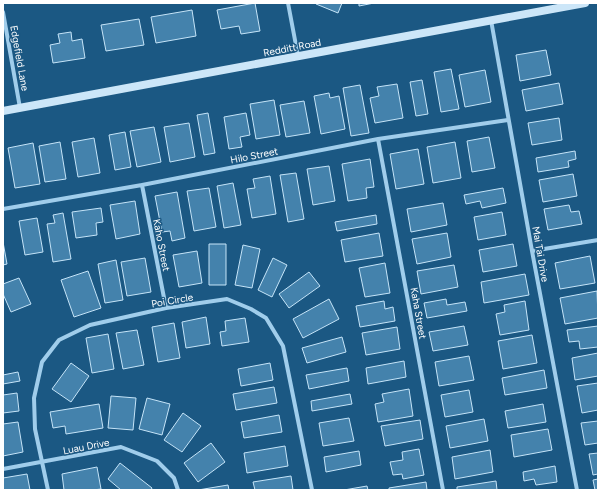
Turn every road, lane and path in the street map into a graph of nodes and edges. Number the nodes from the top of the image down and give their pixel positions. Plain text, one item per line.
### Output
1 (288, 3) edge
2 (585, 3) edge
3 (3, 12) edge
4 (491, 20) junction
5 (298, 56) junction
6 (20, 108) junction
7 (3, 111) edge
8 (508, 120) junction
9 (378, 139) junction
10 (142, 185) junction
11 (3, 209) edge
12 (598, 240) edge
13 (532, 251) junction
14 (166, 308) junction
15 (43, 462) junction
16 (3, 469) edge
17 (48, 490) edge
18 (178, 490) edge
19 (312, 490) edge
20 (443, 490) edge
21 (577, 490) edge

1 - 5 street
2 - 4 street, Redditt Road
3 - 6 street, Edgefield Lane
4 - 5 street, Redditt Road
4 - 8 street, Mai Tai Drive
5 - 6 street, Redditt Road
6 - 7 street, Redditt Road
8 - 9 street, Hilo Street
8 - 13 street, Mai Tai Drive
9 - 10 street, Hilo Street
9 - 20 street, Kaha Street
10 - 11 street, Hilo Street
10 - 14 street, Kaho Street
12 - 13 street
13 - 21 street, Mai Tai Drive
14 - 15 street, Poi Circle
14 - 19 street, Poi Circle
15 - 16 street, Luau Drive
15 - 17 street, Poi Circle
15 - 18 street, Luau Drive

